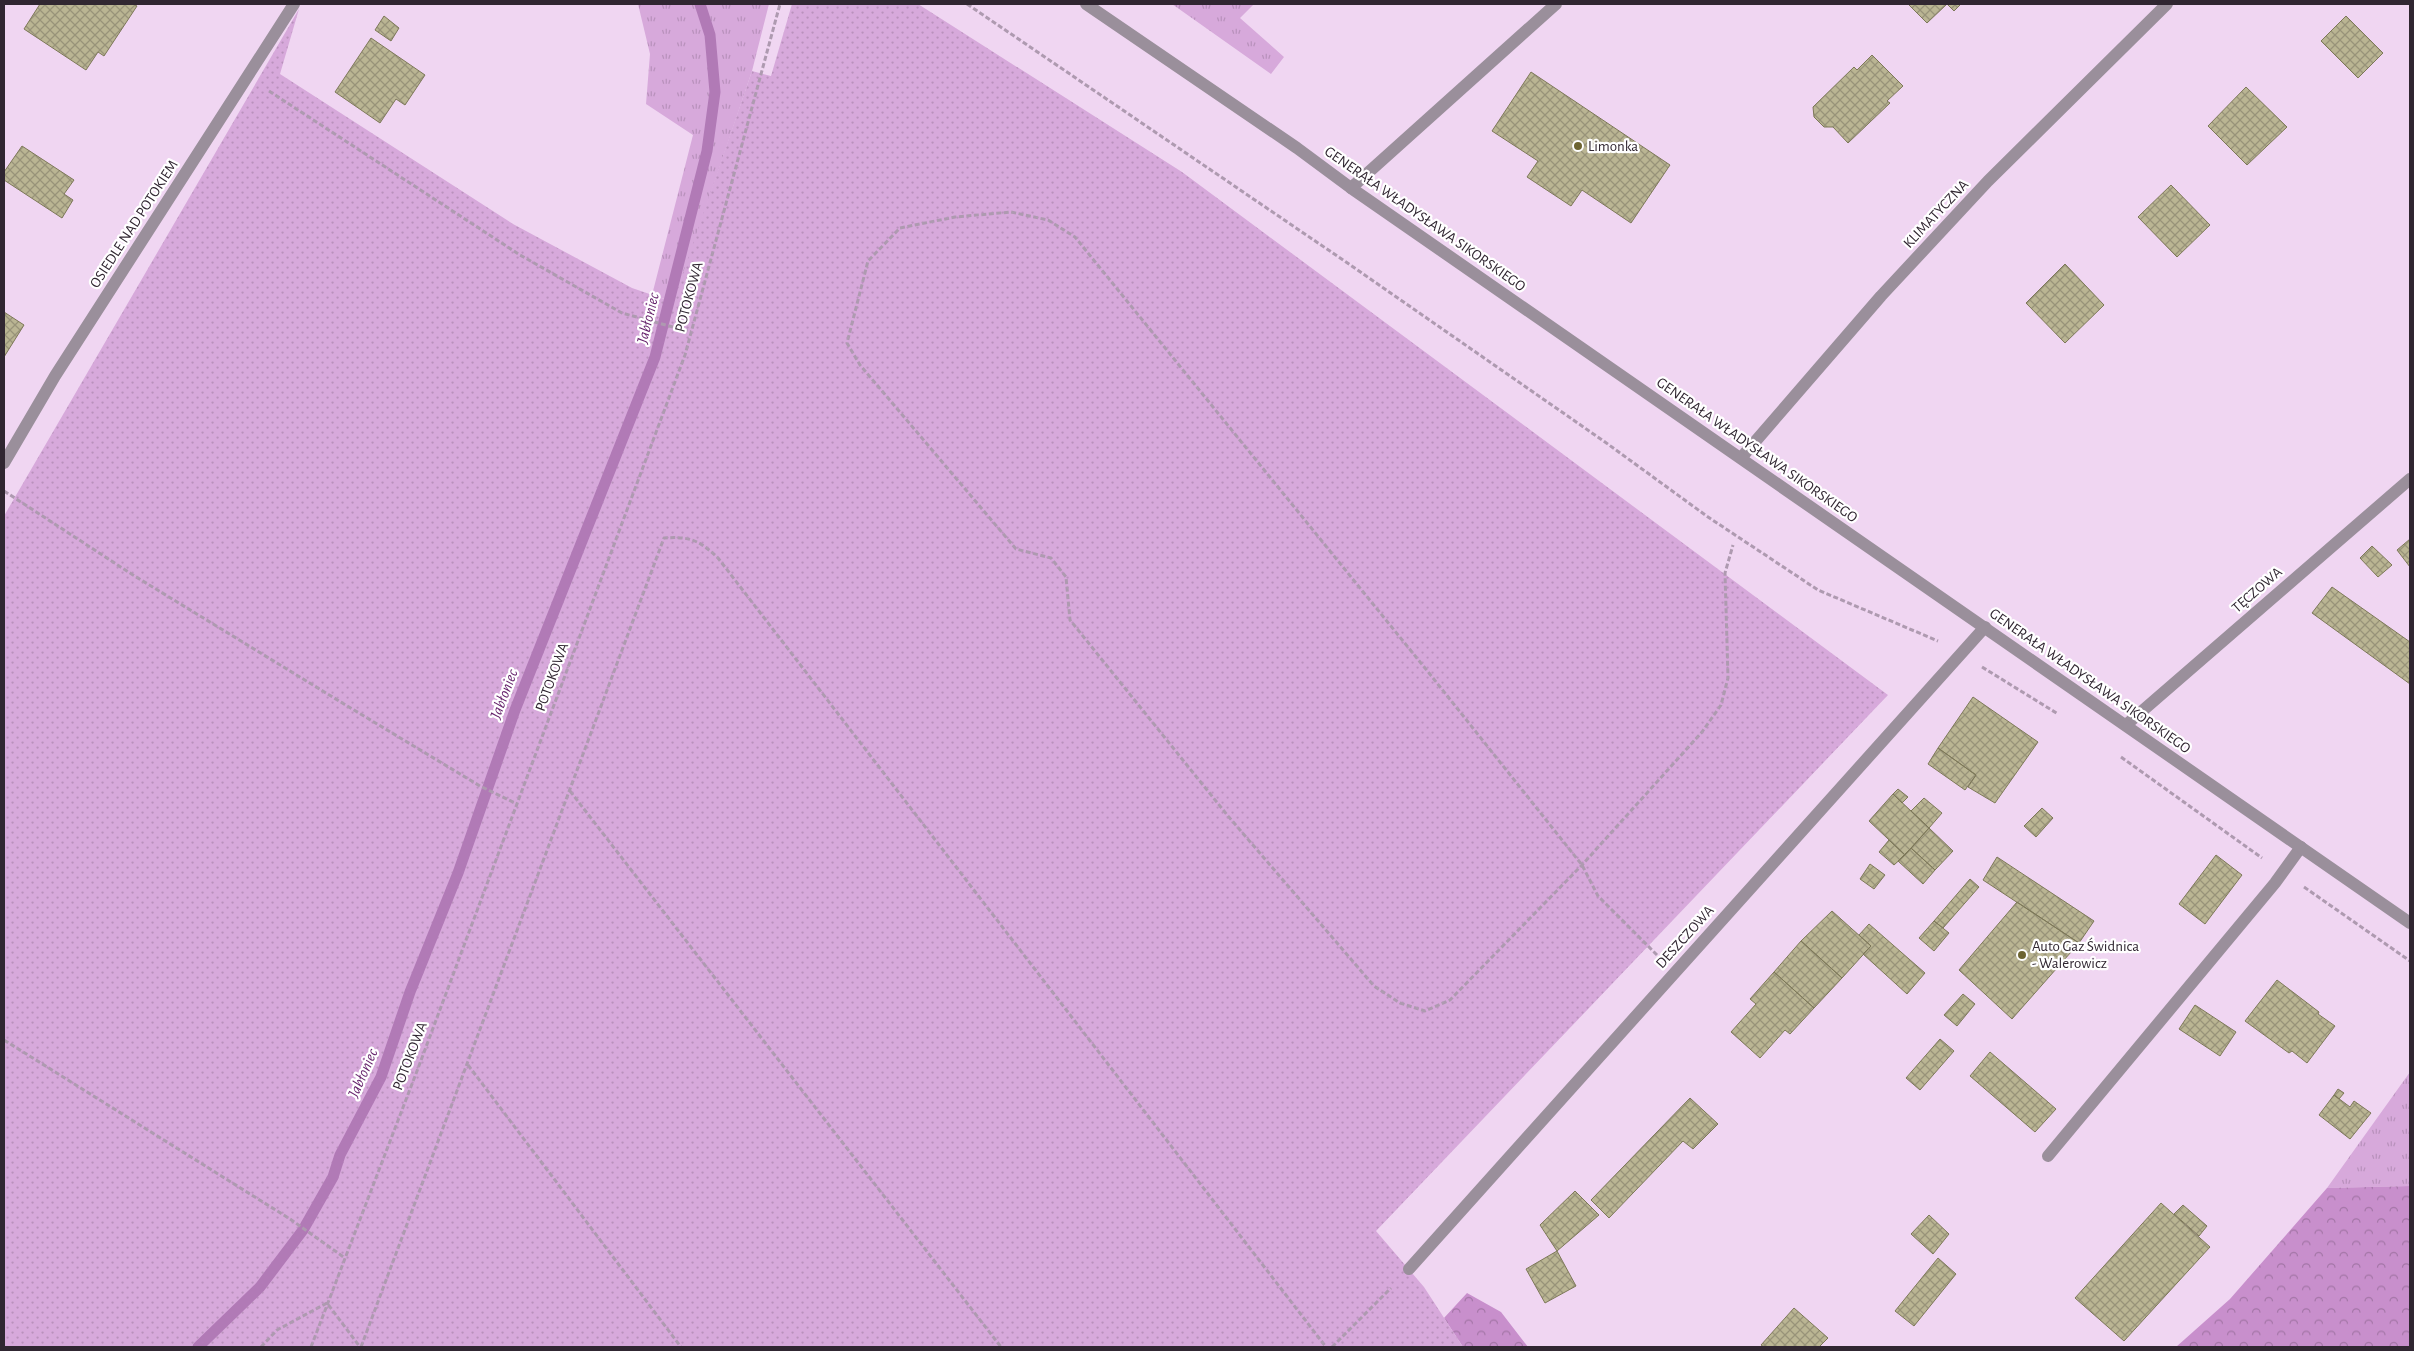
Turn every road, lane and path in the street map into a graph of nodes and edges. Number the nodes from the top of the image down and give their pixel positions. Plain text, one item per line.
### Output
1 (294, 4) edge
2 (780, 4) edge
3 (967, 4) edge
4 (1086, 4) edge
5 (1556, 4) edge
6 (2167, 4) edge
7 (247, 77) junction
8 (1351, 188) junction
9 (691, 332) junction
10 (1740, 458) junction
11 (4, 463) edge
12 (2410, 480) edge
13 (4, 491) edge
14 (1733, 545) dead end
15 (1985, 627) junction
16 (1961, 654) junction
17 (2059, 714) dead end
18 (2126, 725) junction
19 (2115, 753) dead end
20 (570, 791) junction
21 (516, 804) junction
22 (2302, 847) junction
23 (1582, 865) junction
24 (2283, 872) junction
25 (2410, 923) edge
26 (2410, 961) edge
27 (1676, 972) junction
28 (4, 1040) edge
29 (468, 1065) junction
30 (2048, 1156) dead end
31 (345, 1258) junction
32 (1409, 1269) joint
33 (327, 1303) junction
34 (261, 1347) edge
35 (311, 1347) edge
36 (360, 1347) edge
37 (681, 1347) edge
38 (1001, 1347) edge
39 (1326, 1347) edge
40 (1332, 1347) edge

1 - 7 street, OSIEDLE NAD POTOKIEM
2 - 9 path, POTOKOWA
3 - 16 path
4 - 8 street, GENERAŁA WŁADYSŁAWA SIKORSKIEGO
5 - 8 street
6 - 10 street, KLIMATYCZNA
7 - 9 path
7 - 11 street, OSIEDLE NAD POTOKIEM
8 - 10 street, GENERAŁA WŁADYSŁAWA SIKORSKIEGO
9 - 21 path, POTOKOWA
10 - 15 street, GENERAŁA WŁADYSŁAWA SIKORSKIEGO
12 - 18 street, TĘCZOWA
13 - 21 path
14 - 23 path
15 - 16 street, DESZCZOWA
15 - 18 street, GENERAŁA WŁADYSŁAWA SIKORSKIEGO
16 - 17 path
16 - 27 street, DESZCZOWA
18 - 22 street, GENERAŁA WŁADYSŁAWA SIKORSKIEGO
19 - 24 path
20 - 29 path
20 - 38 path
20 - 39 path
21 - 31 path, POTOKOWA
22 - 24 street
22 - 25 street, GENERAŁA WŁADYSŁAWA SIKORSKIEGO
23 - 23 path
23 - 27 path
24 - 26 path
24 - 30 street
27 - 32 street, DESZCZOWA
28 - 31 path
29 - 36 path
29 - 37 path
31 - 33 path, POTOKOWA
32 - 40 path
33 - 34 path
33 - 35 path, POTOKOWA
33 - 36 path

